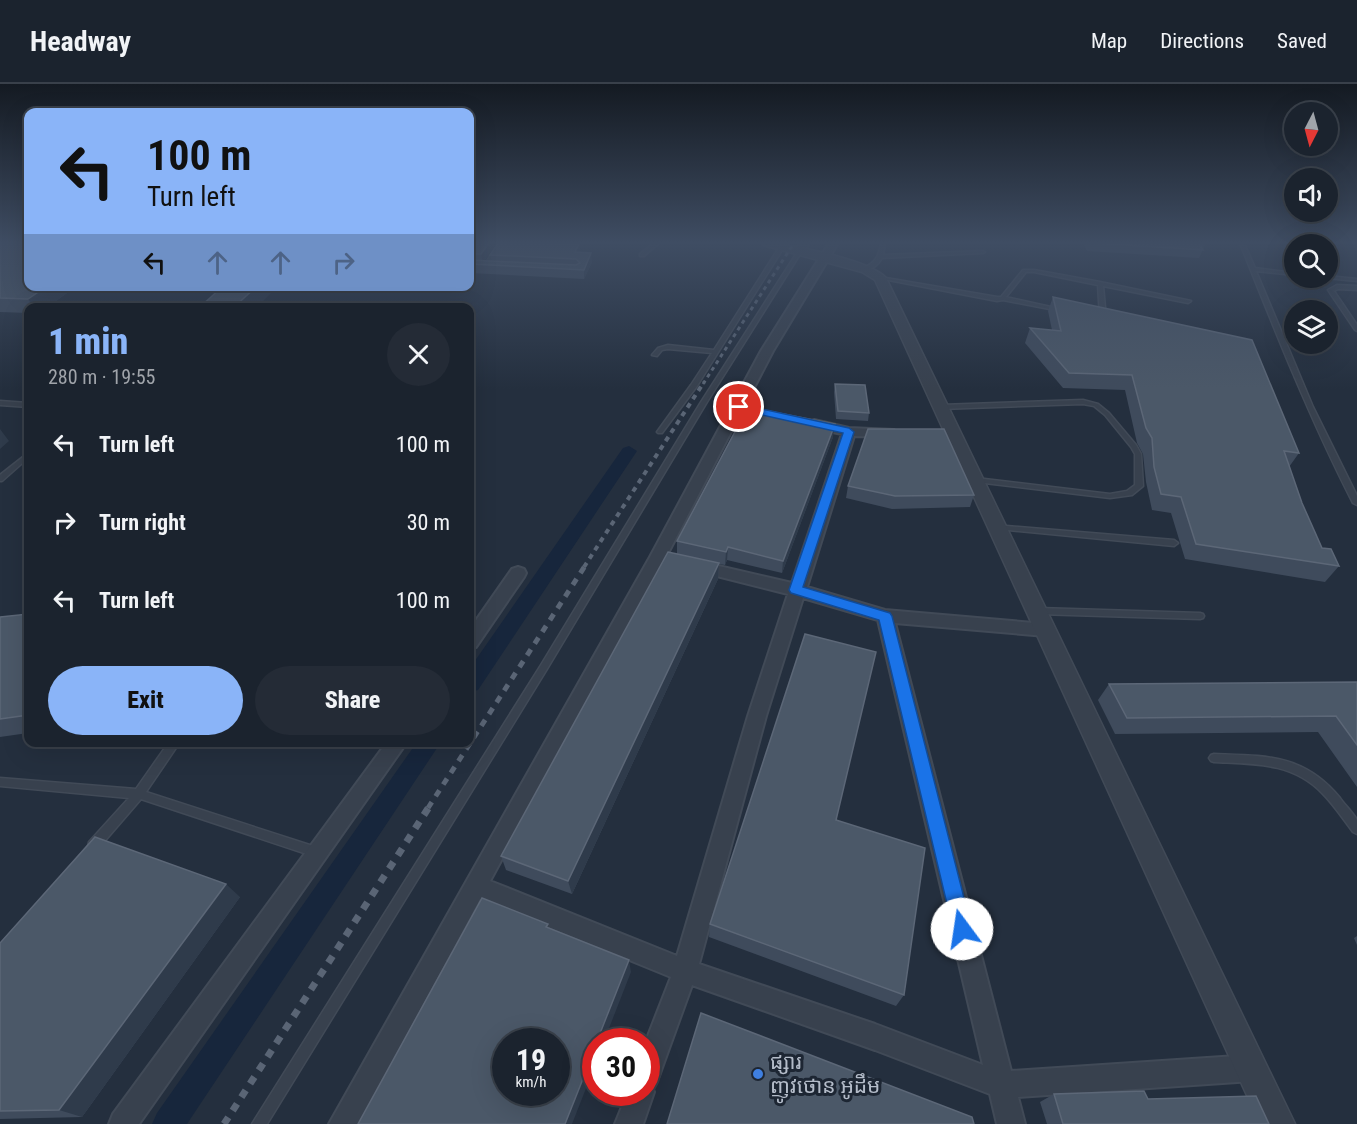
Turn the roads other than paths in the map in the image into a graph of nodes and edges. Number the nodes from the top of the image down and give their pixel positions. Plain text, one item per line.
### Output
1 (757, 292) edge
2 (763, 292) edge
3 (804, 292) edge
4 (887, 292) edge
5 (960, 292) edge
6 (1008, 292) edge
7 (1101, 292) edge
8 (1142, 292) edge
9 (1263, 292) edge
10 (1332, 292) edge
11 (1003, 298) junction
12 (1188, 301) dead end
13 (1066, 312) edge
14 (1098, 319) edge
15 (1357, 329) edge
16 (716, 352) junction
17 (656, 355) dead end
18 (0, 403) edge
19 (24, 405) edge
20 (941, 407) junction
21 (804, 422) edge
22 (660, 432) dead end
23 (849, 432) junction
24 (899, 433) edge
25 (24, 458) edge
26 (0, 479) edge
27 (976, 480) junction
28 (1357, 503) edge
29 (998, 527) junction
30 (1174, 543) dead end
31 (670, 560) junction
32 (518, 573) dead end
33 (796, 590) junction
34 (885, 616) junction
35 (1200, 616) dead end
36 (1042, 621) junction
37 (474, 636) edge
38 (171, 747) edge
39 (394, 747) edge
40 (1214, 758) dead end
41 (0, 782) edge
42 (138, 794) junction
43 (1357, 829) edge
44 (319, 853) junction
45 (85, 854) edge
46 (476, 886) junction
47 (686, 970) junction
48 (660, 1039) edge
49 (1252, 1068) junction
50 (1001, 1085) junction
51 (636, 1106) edge
52 (123, 1124) edge
53 (259, 1124) edge
54 (343, 1124) edge
55 (629, 1124) edge
56 (1011, 1124) edge
57 (1278, 1124) edge

1 - 16 lane
2 - 53 lane
3 - 31 street
4 - 20 street
5 - 11 lane
6 - 11 lane
7 - 14 lane
8 - 12 lane
9 - 28 lane
10 - 15 lane
11 - 13 lane
16 - 17 lane
16 - 22 lane
18 - 19 lane
20 - 27 street
20 - 27 lane
21 - 23 street
23 - 24 street
23 - 33 street
25 - 26 lane
27 - 29 street
29 - 30 lane
29 - 36 street
31 - 33 street
31 - 46 street
32 - 37 street
33 - 34 street
33 - 47 street
34 - 36 street
34 - 50 street
35 - 36 lane
36 - 49 street
38 - 42 lane
39 - 44 street
40 - 43 lane
41 - 42 lane
42 - 44 lane
42 - 45 lane
44 - 52 street
46 - 47 street
46 - 54 street
47 - 48 street
47 - 50 street
49 - 50 street
49 - 57 street
50 - 56 street
51 - 55 street

